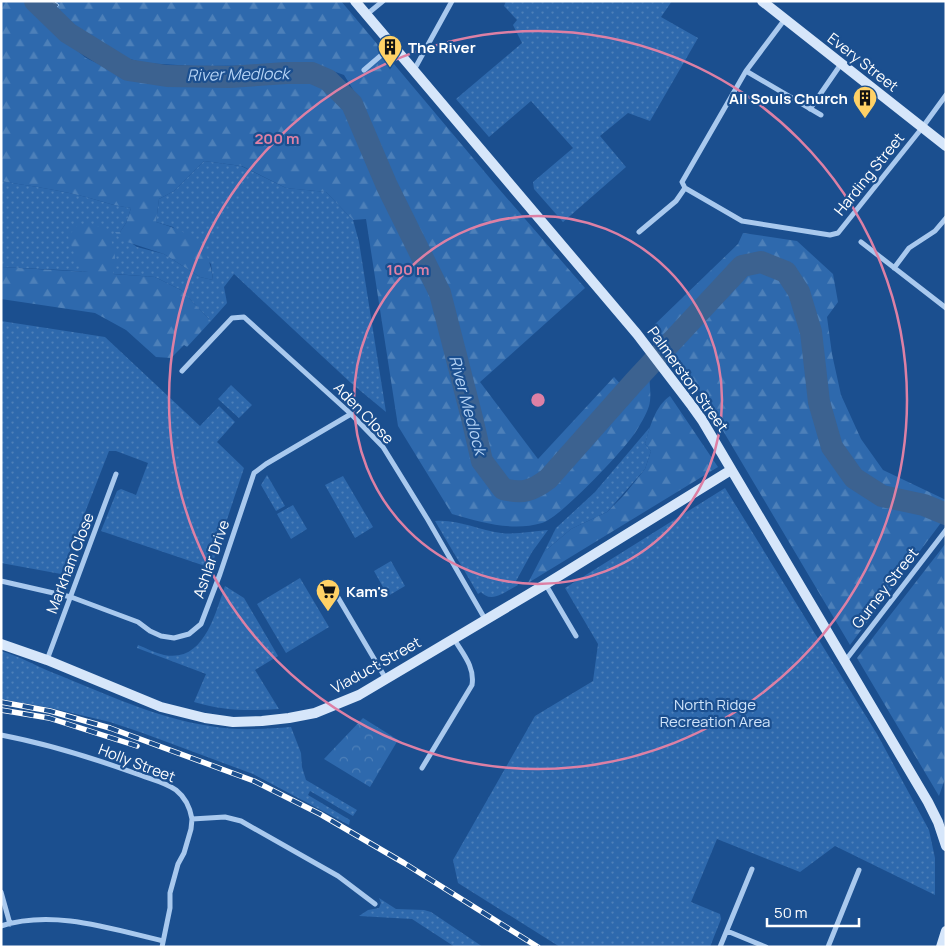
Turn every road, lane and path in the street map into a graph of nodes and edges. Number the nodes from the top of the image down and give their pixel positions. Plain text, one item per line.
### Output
1 (355, 1) edge
2 (383, 1) edge
3 (452, 1) edge
4 (762, 1) edge
5 (366, 15) junction
6 (785, 19) junction
7 (392, 46) junction
8 (842, 64) junction
9 (364, 70) dead end
10 (414, 70) junction
11 (746, 71) junction
12 (946, 95) edge
13 (810, 109) junction
14 (821, 115) dead end
15 (922, 128) junction
16 (946, 146) edge
17 (685, 188) junction
18 (946, 218) edge
19 (639, 232) dead end
20 (861, 242) dead end
21 (894, 268) junction
22 (946, 308) edge
23 (182, 371) dead end
24 (351, 414) junction
25 (731, 470) junction
26 (116, 474) dead end
27 (946, 530) edge
28 (1, 581) edge
29 (546, 584) junction
30 (333, 588) dead end
31 (70, 596) junction
32 (485, 620) junction
33 (576, 636) dead end
34 (454, 638) junction
35 (1, 644) edge
36 (47, 660) junction
37 (845, 661) junction
38 (386, 679) junction
39 (1, 735) edge
40 (422, 768) dead end
41 (192, 819) junction
42 (946, 846) edge
43 (752, 869) dead end
44 (859, 870) dead end
45 (1, 892) edge
46 (375, 904) dead end
47 (10, 924) junction
48 (1, 926) edge
49 (727, 931) junction
50 (946, 932) edge
51 (162, 944) edge
52 (720, 947) edge
53 (766, 947) edge
54 (828, 947) edge
55 (942, 947) edge

1 - 5 street, Palmerston Street
2 - 5 street
3 - 10 street
4 - 6 street, Every Street
5 - 7 street, Palmerston Street
6 - 8 street, Every Street
6 - 11 street
7 - 9 street
7 - 10 street, Palmerston Street
8 - 13 street
8 - 15 street, Every Street
10 - 25 street, Palmerston Street
11 - 13 street
11 - 17 street
12 - 15 street, Harding Street
13 - 14 street
15 - 16 street, Every Street
15 - 17 street, Harding Street
17 - 19 street
18 - 21 street
20 - 21 street
21 - 22 street
23 - 24 street, Aden Close
24 - 31 street, Ashlar Drive
24 - 32 street, Aden Close
25 - 29 street, Viaduct Street
25 - 37 street, Palmerston Street
26 - 31 street, Markham Close
27 - 37 street, Gurney Street
28 - 31 street, Ashlar Drive
29 - 32 street, Viaduct Street
29 - 33 street
30 - 38 street
31 - 36 street, Markham Close
32 - 34 street, Viaduct Street
34 - 38 street, Viaduct Street
34 - 40 street
35 - 36 street, Viaduct Street
36 - 38 street, Viaduct Street
37 - 42 street, Palmerston Street
39 - 41 street, Holly Street
41 - 46 street
41 - 51 street
43 - 49 street
44 - 54 street
45 - 47 street
47 - 48 street
47 - 51 street
49 - 52 street
49 - 53 street
50 - 55 street

